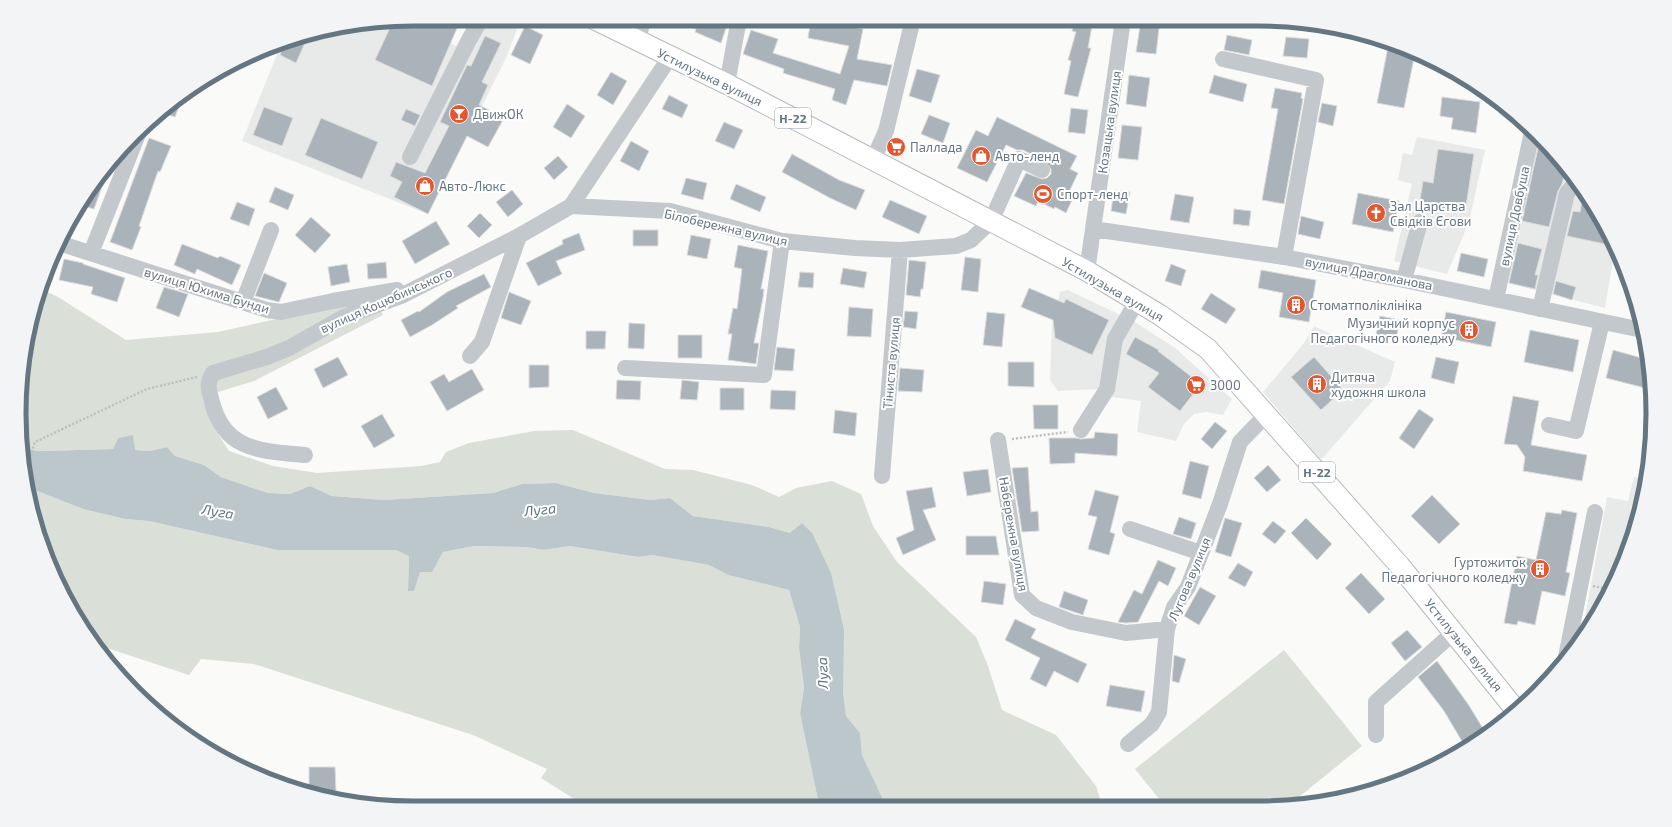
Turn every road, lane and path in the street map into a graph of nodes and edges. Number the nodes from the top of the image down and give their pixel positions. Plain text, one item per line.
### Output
1 (477, 26) edge
2 (608, 26) edge
3 (641, 26) edge
4 (738, 26) edge
5 (912, 26) edge
6 (1122, 26) edge
7 (638, 41) junction
8 (670, 57) junction
9 (1223, 59) dead end
10 (727, 84) junction
11 (1531, 137) edge
12 (134, 145) edge
13 (410, 157) dead end
14 (873, 160) junction
15 (1042, 170) dead end
16 (1573, 187) edge
17 (571, 206) junction
18 (991, 220) junction
19 (1420, 222) dead end
20 (1093, 229) junction
21 (271, 230) dead end
22 (519, 236) junction
23 (782, 241) junction
24 (65, 245) edge
25 (900, 250) junction
26 (91, 253) junction
27 (1284, 256) junction
28 (1087, 271) junction
29 (1404, 280) junction
30 (420, 287) junction
31 (1496, 300) junction
32 (243, 302) junction
33 (1137, 302) junction
34 (1540, 309) junction
35 (1602, 322) junction
36 (1637, 329) edge
37 (470, 356) dead end
38 (625, 368) dead end
39 (213, 373) junction
40 (1266, 416) junction
41 (1549, 425) dead end
42 (1081, 430) joint
43 (998, 440) joint
44 (305, 455) dead end
45 (30, 469) edge
46 (882, 476) dead end
47 (1595, 512) dead end
48 (1130, 529) dead end
49 (1201, 552) junction
50 (1167, 629) junction
51 (1453, 632) junction
52 (1568, 646) edge
53 (1513, 706) edge
54 (1376, 735) dead end
55 (1128, 744) dead end

1 - 13 street
2 - 7 main road, Устилузька вулиця / Н-22
3 - 7 street
4 - 10 street
5 - 14 street
6 - 20 street, Козацька вулиця
7 - 8 main road, Устилузька вулиця / Н-22
8 - 10 main road, Устилузька вулиця / Н-22
8 - 17 street, вулиця Коцюбинського
9 - 27 street
10 - 14 main road, Устилузька вулиця / Н-22
11 - 31 street, вулиця Довбуша
12 - 26 street
14 - 18 main road, Устилузька вулиця / Н-22
15 - 18 street
16 - 34 street
17 - 22 street, вулиця Коцюбинського
17 - 23 street, Білобережна вулиця
18 - 25 street, Білобережна вулиця
18 - 28 main road, Устилузька вулиця / Н-22
19 - 29 street
20 - 27 street, вулиця Драгоманова
20 - 28 street, Козацька вулиця
21 - 32 street
22 - 30 street, вулиця Коцюбинського
22 - 37 street
23 - 25 street, Білобережна вулиця
23 - 38 street
24 - 26 street, вулиця Юхима Бунди
25 - 46 street, Тіниста вулиця
26 - 32 street, вулиця Юхима Бунди
27 - 29 street, вулиця Драгоманова
28 - 33 main road, Устилузька вулиця / Н-22
29 - 31 street, вулиця Драгоманова
30 - 32 street, вулиця Юхима Бунди
30 - 39 street, вулиця Коцюбинського
31 - 34 street, вулиця Драгоманова
33 - 40 main road, Устилузька вулиця / Н-22
33 - 42 street
34 - 35 street, вулиця Драгоманова
35 - 36 street, вулиця Драгоманова
35 - 41 street
39 - 44 street
39 - 45 path
40 - 49 street, Лугова вулиця
40 - 51 main road, Устилузька вулиця / Н-22
42 - 43 path
43 - 50 street, Набережна вулиця
47 - 52 street
48 - 49 street
49 - 50 street, Лугова вулиця
50 - 55 street, Лугова вулиця
51 - 53 main road, Устилузька вулиця / Н-22
51 - 54 street

